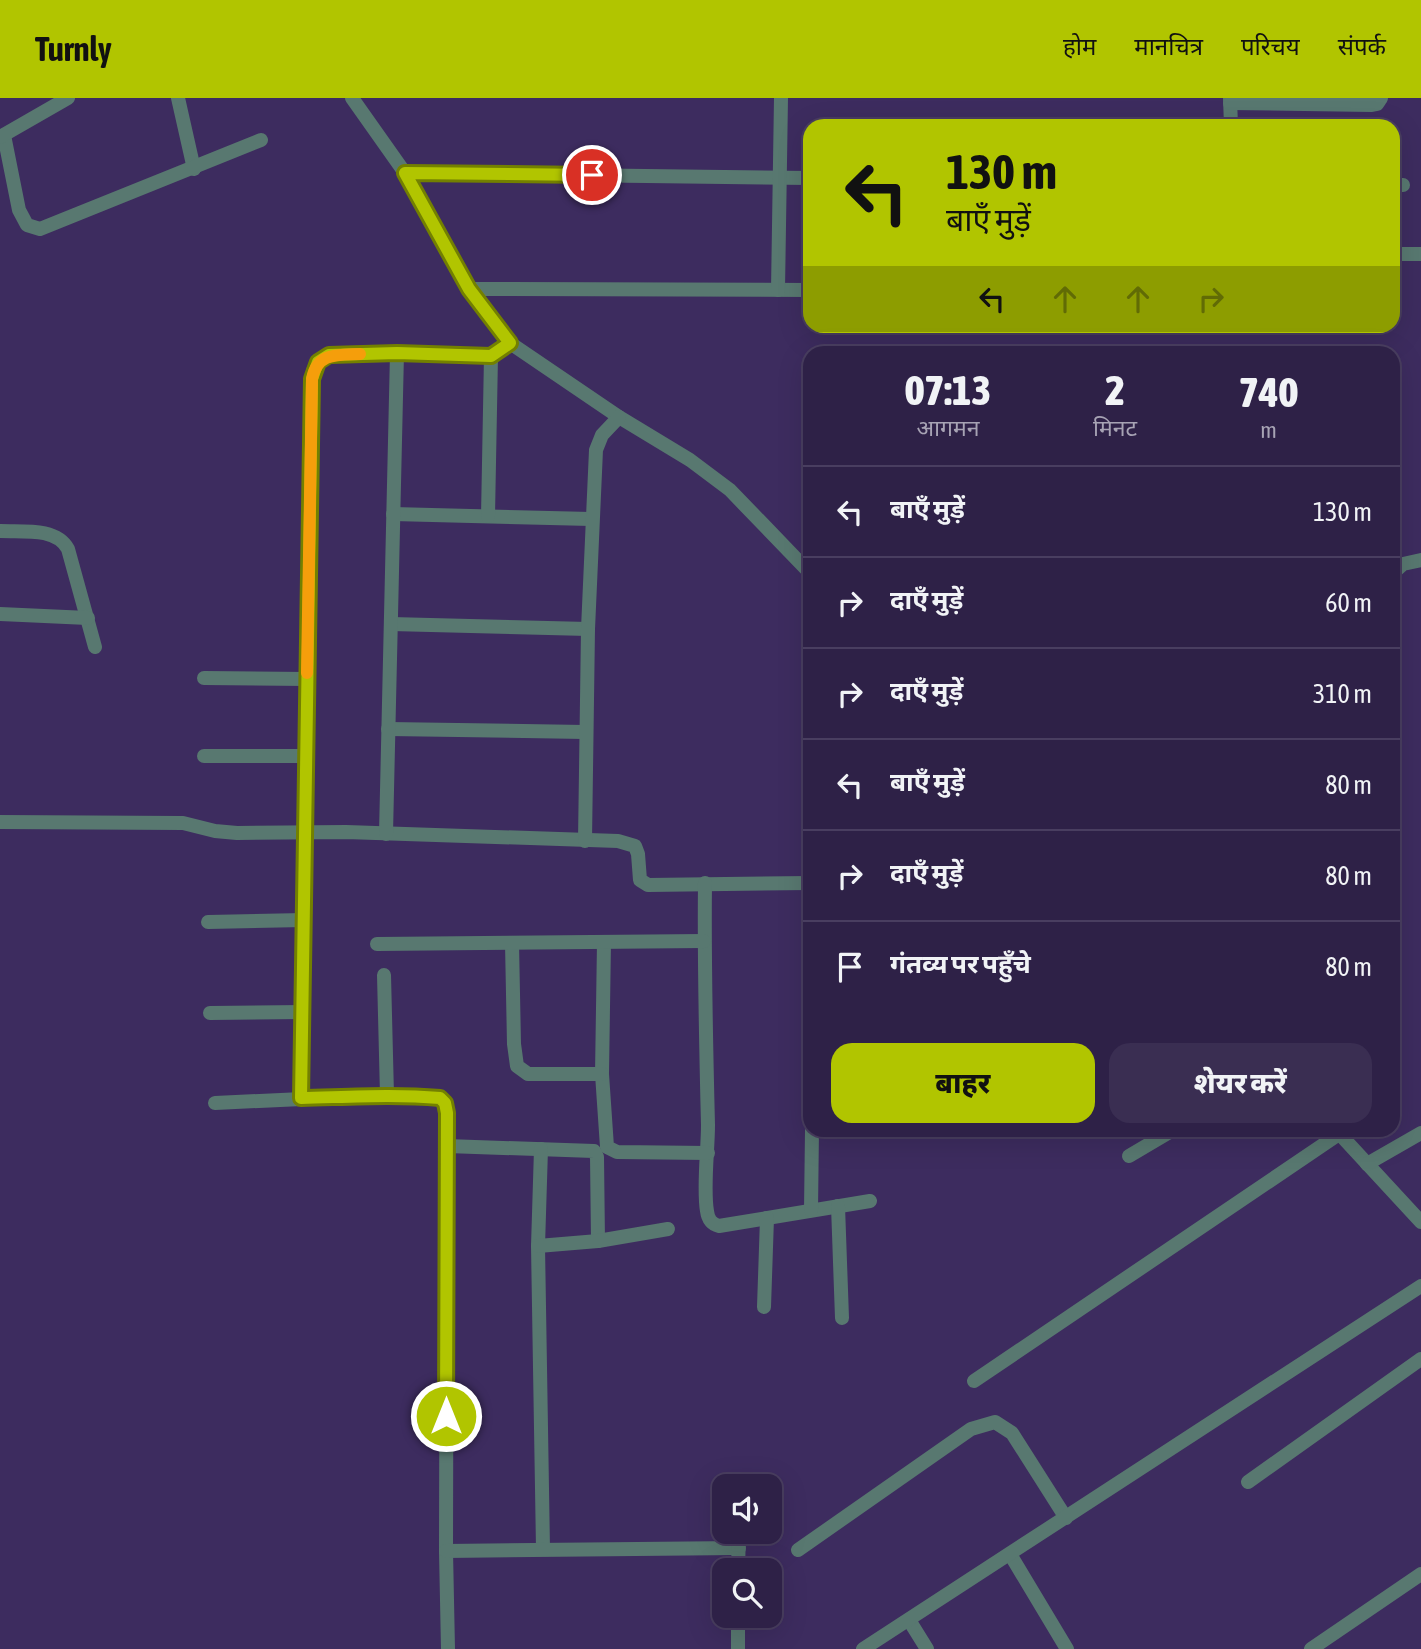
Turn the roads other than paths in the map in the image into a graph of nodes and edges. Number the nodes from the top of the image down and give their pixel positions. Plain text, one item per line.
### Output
1 (68, 98) edge
2 (178, 98) edge
3 (352, 98) edge
4 (781, 98) edge
5 (1381, 98) edge
6 (1230, 100) edge
7 (1231, 119) edge
8 (2, 136) edge
9 (261, 140) dead end
10 (194, 169) junction
11 (405, 173) junction
12 (778, 177) junction
13 (803, 178) edge
14 (1400, 254) edge
15 (1421, 254) edge
16 (469, 289) junction
17 (778, 290) junction
18 (803, 290) edge
19 (510, 343) junction
20 (397, 353) junction
21 (491, 356) junction
22 (619, 417) junction
23 (393, 514) junction
24 (488, 516) junction
25 (591, 519) junction
26 (0, 531) edge
27 (1421, 560) edge
28 (803, 566) edge
29 (1400, 567) edge
30 (0, 614) edge
31 (88, 618) junction
32 (391, 624) junction
33 (587, 629) junction
34 (95, 647) dead end
35 (204, 678) dead end
36 (307, 678) junction
37 (388, 729) junction
38 (585, 732) junction
39 (204, 756) dead end
40 (306, 756) junction
41 (0, 822) edge
42 (305, 833) junction
43 (386, 834) junction
44 (585, 841) junction
45 (705, 883) junction
46 (803, 883) edge
47 (304, 920) junction
48 (208, 922) dead end
49 (604, 942) junction
50 (704, 942) junction
51 (512, 943) junction
52 (377, 944) dead end
53 (384, 975) dead end
54 (303, 1012) junction
55 (210, 1013) dead end
56 (602, 1074) junction
57 (387, 1095) junction
58 (301, 1098) junction
59 (215, 1103) dead end
60 (1421, 1133) edge
61 (811, 1137) edge
62 (1161, 1137) edge
63 (1331, 1137) edge
64 (1343, 1137) edge
65 (447, 1146) junction
66 (541, 1149) junction
67 (708, 1153) junction
68 (1129, 1156) dead end
69 (1367, 1164) junction
70 (870, 1201) dead end
71 (838, 1206) junction
72 (811, 1210) junction
73 (766, 1218) junction
74 (1421, 1222) edge
75 (668, 1229) dead end
76 (598, 1241) junction
77 (538, 1246) junction
78 (1421, 1286) edge
79 (764, 1307) dead end
80 (842, 1318) dead end
81 (1421, 1359) edge
82 (974, 1381) dead end
83 (1248, 1482) dead end
84 (1066, 1518) junction
85 (739, 1544) edge
86 (543, 1549) junction
87 (739, 1549) junction
88 (798, 1550) dead end
89 (446, 1551) junction
90 (1010, 1554) junction
91 (739, 1558) edge
92 (1421, 1574) edge
93 (909, 1620) junction
94 (738, 1628) edge
95 (448, 1649) edge
96 (738, 1649) edge
97 (863, 1649) edge
98 (927, 1649) edge
99 (1067, 1649) edge
100 (1311, 1649) edge

1 - 8 street
2 - 10 street
3 - 11 street
4 - 12 street
5 - 6 street
6 - 7 street
8 - 10 street
9 - 10 street
11 - 12 street
11 - 16 street
12 - 13 street
12 - 17 street
14 - 15 street
16 - 17 street
16 - 19 street
17 - 18 street
19 - 21 street
19 - 22 street
20 - 21 street
20 - 23 street
20 - 36 street
21 - 24 street
22 - 25 street
22 - 28 street
23 - 24 street
23 - 32 street
24 - 25 street
25 - 33 street
26 - 31 street
27 - 29 street
30 - 31 street
31 - 34 street
32 - 33 street
32 - 37 street
33 - 38 street
35 - 36 street
36 - 40 street
37 - 38 street
37 - 43 street
38 - 44 street
39 - 40 street
40 - 42 street
41 - 42 street
42 - 43 street
42 - 47 street
43 - 44 street
44 - 45 street
45 - 46 street
45 - 50 street
47 - 48 street
47 - 54 street
49 - 50 street
49 - 51 street
49 - 56 street
50 - 67 street
51 - 52 street
51 - 56 street
53 - 57 street
54 - 55 street
54 - 58 street
56 - 67 street
57 - 58 street
57 - 65 street
58 - 59 street
60 - 69 street
61 - 72 street
62 - 68 street
63 - 82 street
64 - 69 street
65 - 66 street
65 - 89 street
66 - 76 street
66 - 77 street
67 - 73 street
69 - 74 street
70 - 71 street
71 - 72 street
71 - 80 street
72 - 73 street
73 - 79 street
75 - 76 street
76 - 77 street
77 - 86 street
78 - 84 street
81 - 83 street
84 - 88 street
84 - 90 street
85 - 87 street
86 - 87 street
86 - 89 street
87 - 91 street
89 - 95 street
90 - 93 street
90 - 99 street
92 - 100 street
93 - 97 street
93 - 98 street
94 - 96 street

